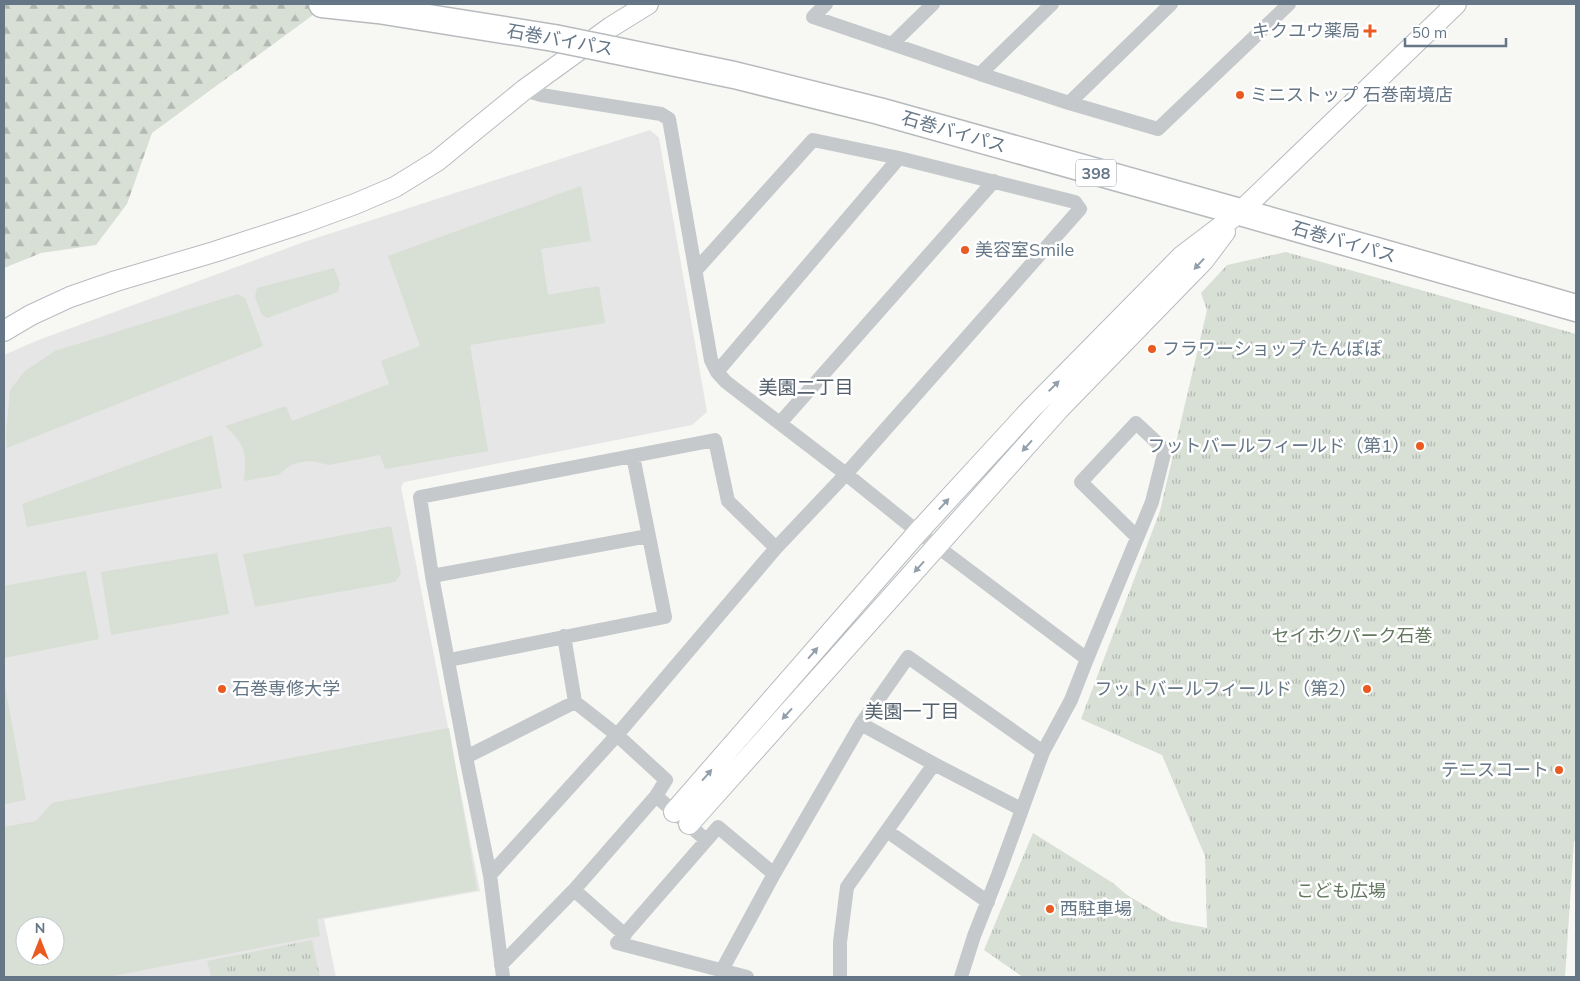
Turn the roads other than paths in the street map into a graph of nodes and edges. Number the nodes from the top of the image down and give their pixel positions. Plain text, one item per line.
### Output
1 (322, 4) edge
2 (648, 4) edge
3 (826, 4) edge
4 (933, 4) edge
5 (1052, 4) edge
6 (1171, 4) edge
7 (1289, 4) edge
8 (1456, 4) edge
9 (892, 44) junction
10 (980, 74) junction
11 (524, 90) junction
12 (1069, 103) junction
13 (899, 158) junction
14 (994, 181) junction
15 (1240, 212) junction
16 (696, 270) junction
17 (1576, 308) edge
18 (4, 331) edge
19 (717, 372) junction
20 (780, 423) junction
21 (633, 456) junction
22 (846, 474) junction
23 (918, 532) junction
24 (648, 536) junction
25 (1137, 536) junction
26 (938, 547) junction
27 (776, 548) junction
28 (432, 576) junction
29 (564, 636) junction
30 (1087, 659) junction
31 (449, 660) junction
32 (576, 702) junction
33 (861, 724) junction
34 (617, 735) junction
35 (1043, 752) junction
36 (466, 757) junction
37 (934, 764) junction
38 (656, 796) junction
39 (1021, 809) junction
40 (682, 818) junction
41 (887, 831) junction
42 (706, 840) junction
43 (774, 874) junction
44 (490, 875) junction
45 (574, 890) junction
46 (988, 902) junction
47 (624, 935) junction
48 (722, 970) junction
49 (502, 971) edge
50 (747, 977) edge
51 (840, 977) edge
52 (961, 977) edge

1 - 15 highway, 石巻バイパス / 398, bridge
2 - 11 street
3 - 9 street
4 - 9 street
5 - 10 street
6 - 12 street
7 - 12 street
8 - 15 street
9 - 10 street
10 - 12 street
11 - 16 street
11 - 18 street
13 - 14 street
13 - 16 street
13 - 19 street
14 - 20 street
14 - 22 street
15 - 17 highway, 石巻バイパス / 398
23 -> 15 street
15 -> 26 street
16 - 19 street
19 - 20 street
20 - 22 street
21 - 24 street
21 - 27 street
21 - 28 street
22 - 23 street
22 - 27 street
23 - 26 street
40 -> 23 street
24 - 28 street
24 - 29 street
25 - 25 street
25 - 30 street
26 - 30 street
26 -> 40 street
27 - 34 street
28 - 31 street
29 - 31 street
29 - 32 street
30 - 35 street
31 - 36 street
32 - 34 street
32 - 36 street
33 - 35 street
33 - 37 street
33 - 43 street
34 - 38 street
34 - 44 street
35 - 39 street
36 - 44 street
37 - 39 street
37 - 41 street
38 - 40 street
38 - 45 street
39 - 46 street
40 - 42 street
41 - 46 street
41 - 51 street
42 - 43 street
42 - 47 street
43 - 48 street
44 - 49 street
45 - 47 street
45 - 49 street
46 - 52 street
47 - 48 street
48 - 50 street

